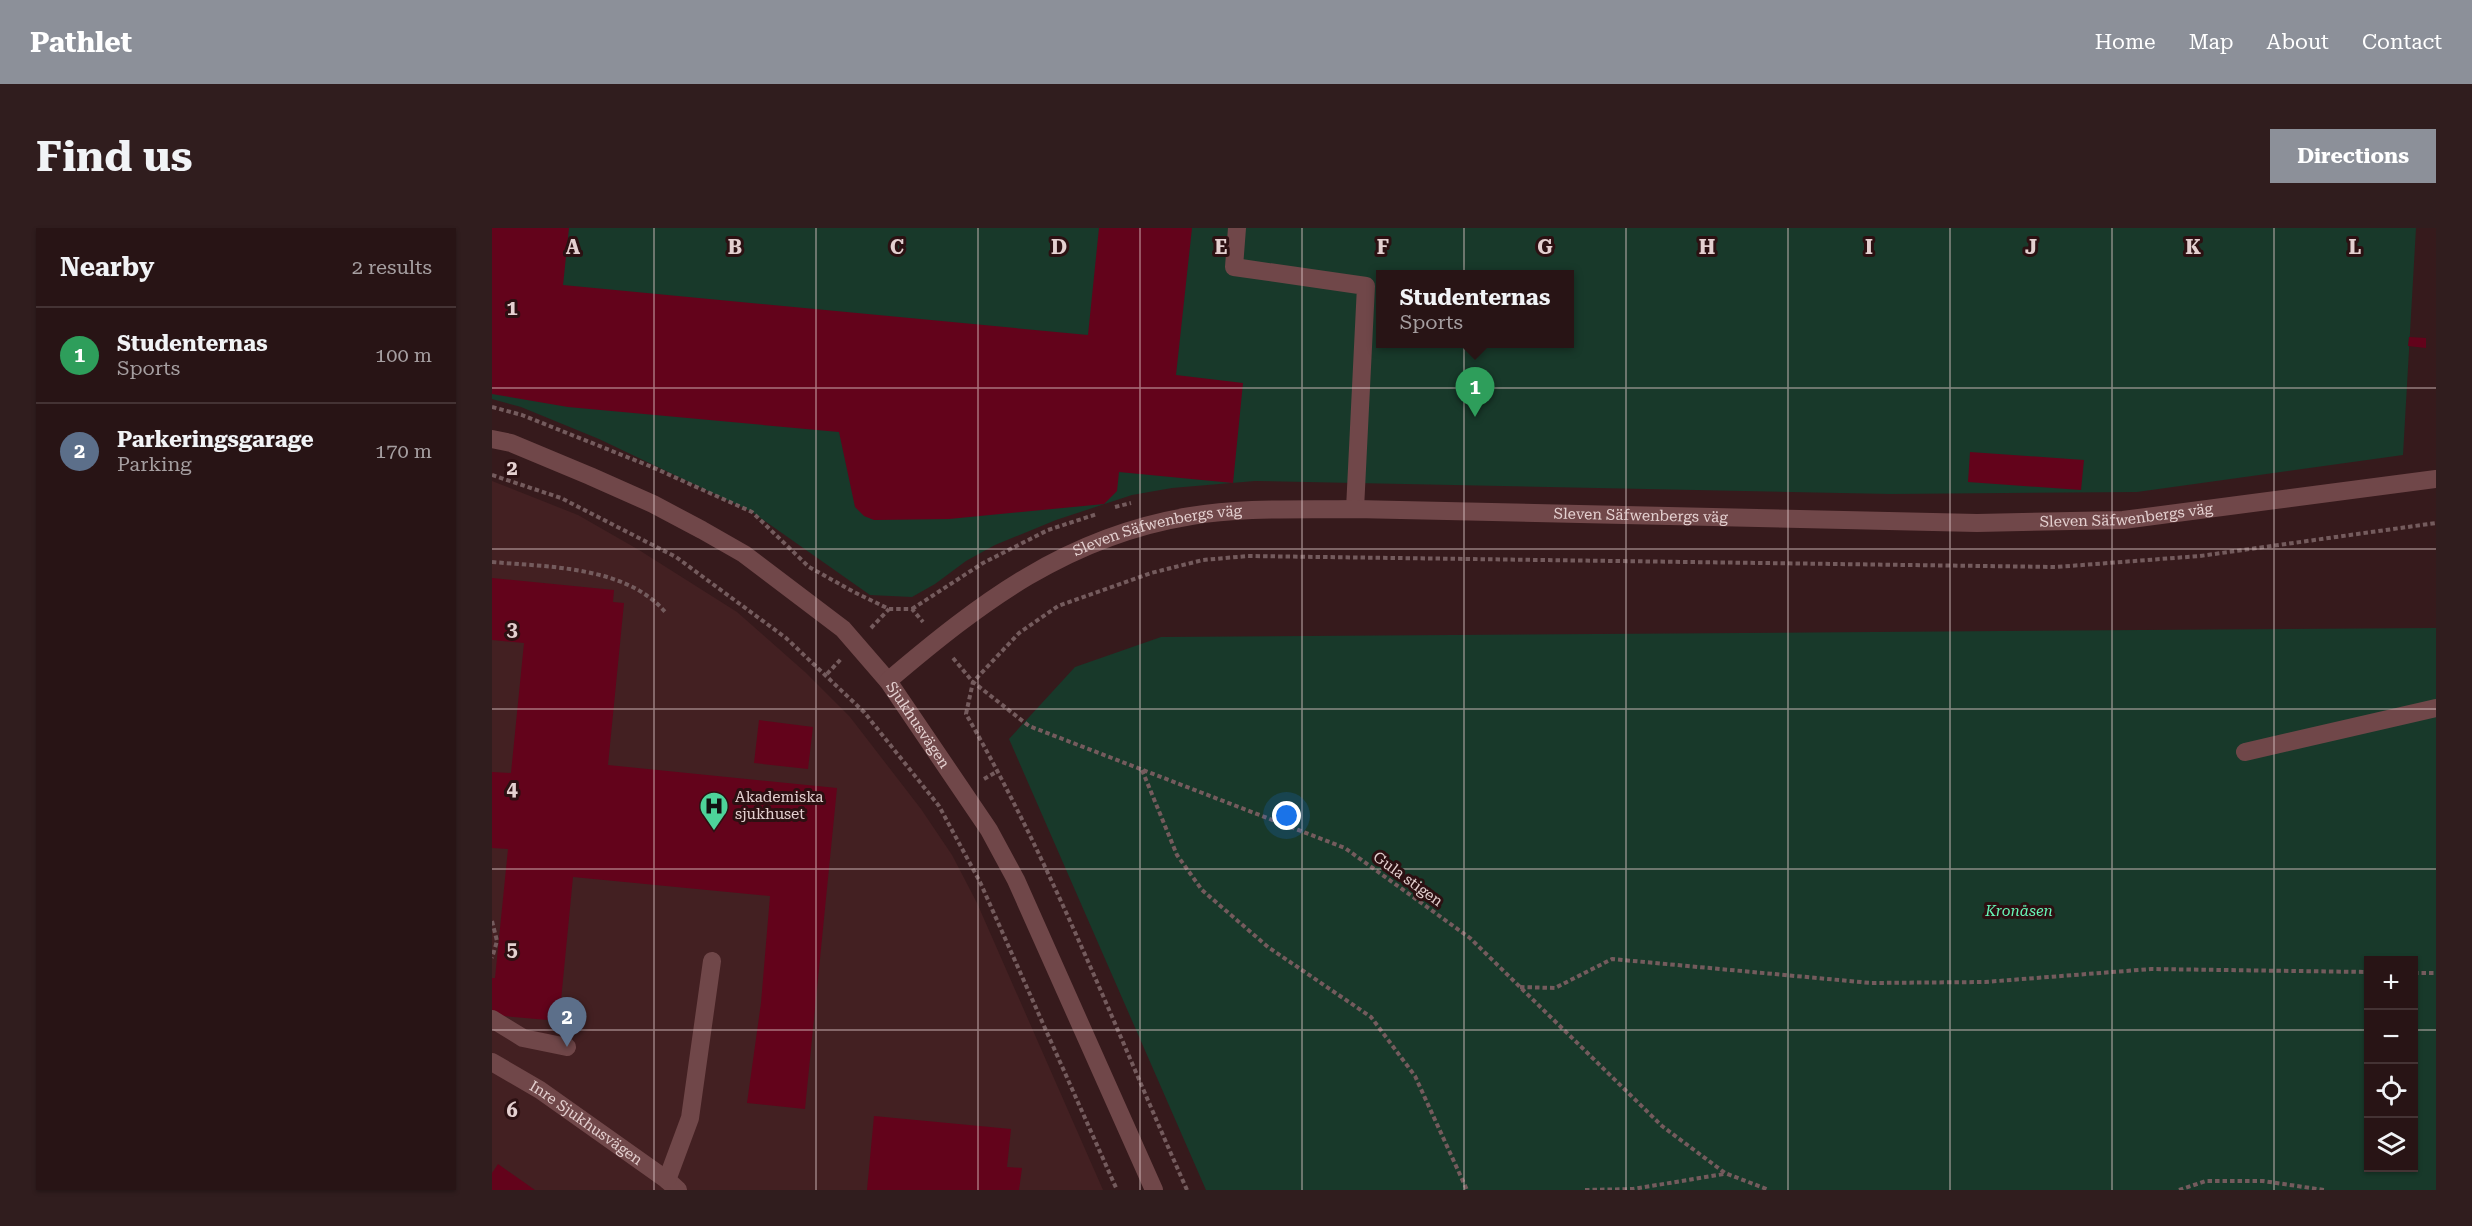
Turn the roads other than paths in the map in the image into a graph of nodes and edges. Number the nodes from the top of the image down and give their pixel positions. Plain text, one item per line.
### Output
1 (1237, 228) edge
2 (492, 439) edge
3 (2436, 478) edge
4 (1355, 509) junction
5 (888, 681) junction
6 (2436, 708) edge
7 (2245, 752) dead end
8 (712, 962) dead end
9 (492, 1019) edge
10 (567, 1047) dead end
11 (492, 1062) edge
12 (673, 1185) edge
13 (1154, 1190) edge

1 - 4 street
2 - 5 street, Sjukhusvägen
3 - 4 street, Sleven Säfwenbergs väg
4 - 5 street, Sleven Säfwenbergs väg
5 - 13 street, Sjukhusvägen
6 - 7 street
8 - 12 street
9 - 10 street
11 - 12 street, Inre Sjukhusvägen

